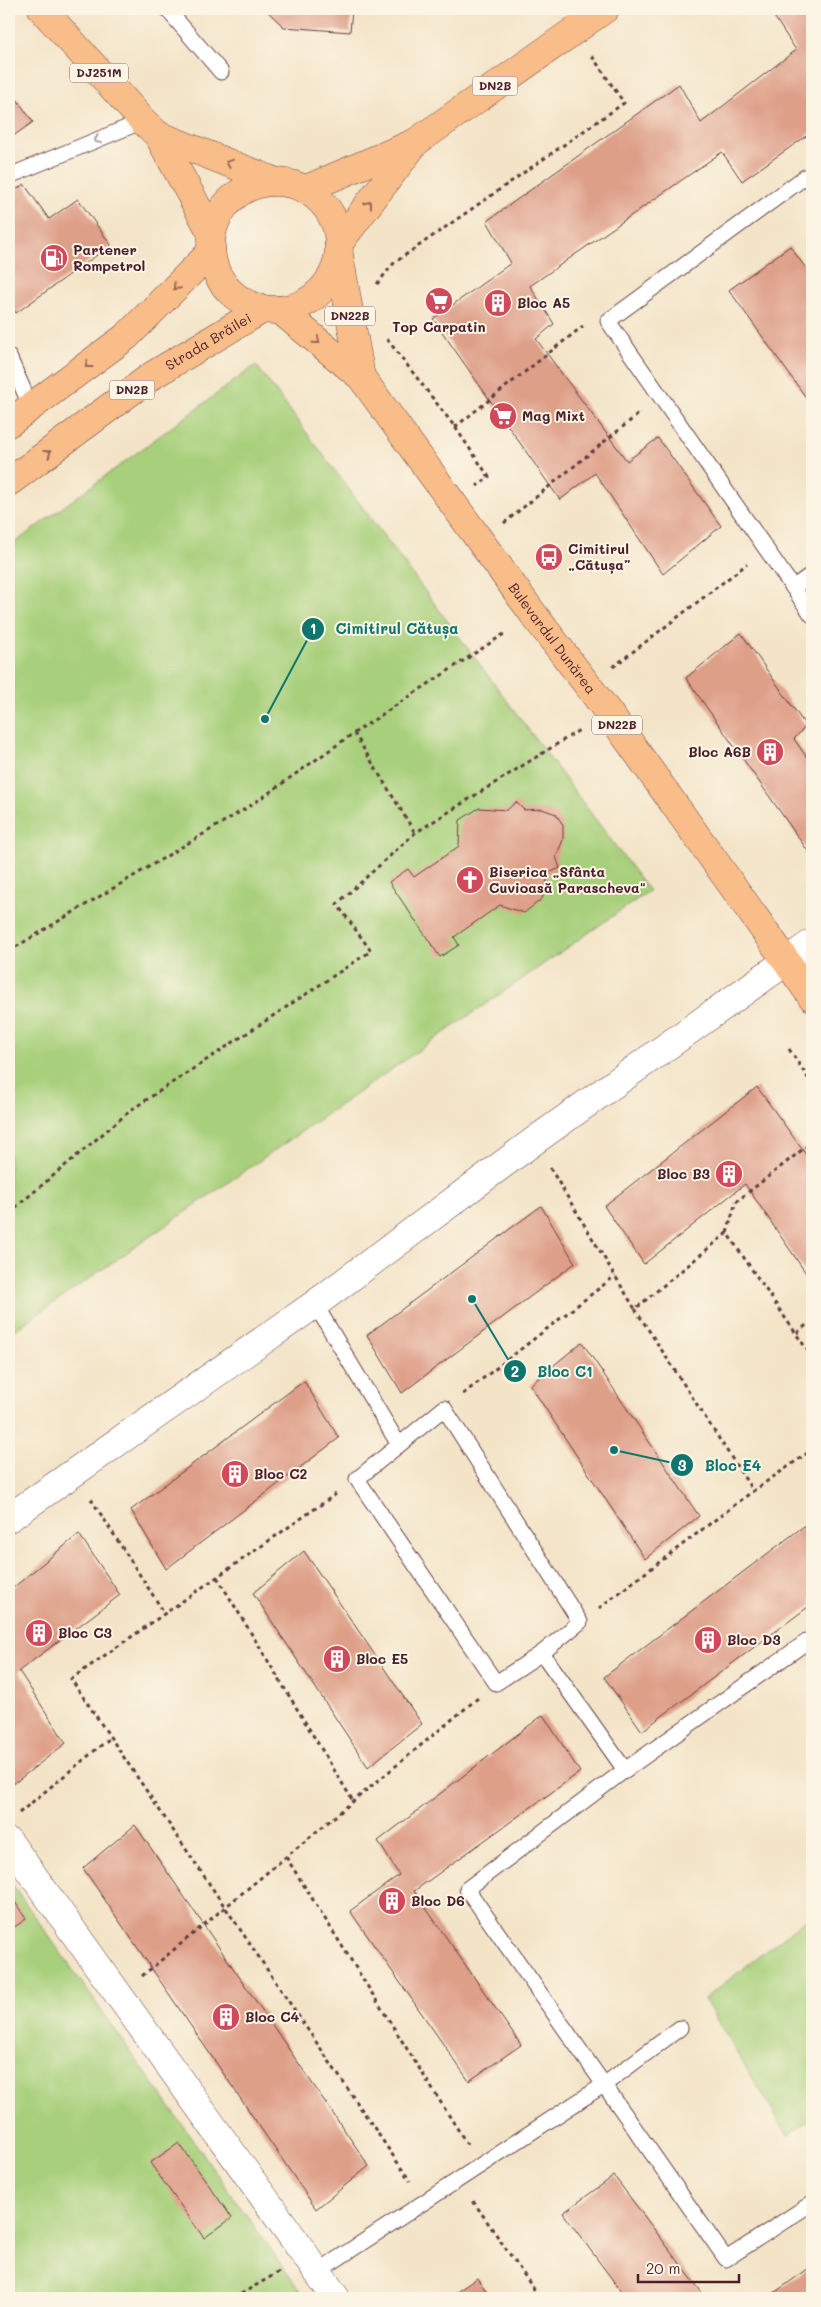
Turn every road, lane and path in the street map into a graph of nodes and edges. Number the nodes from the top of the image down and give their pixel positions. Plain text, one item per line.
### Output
1 (42, 9) edge
2 (167, 9) edge
3 (605, 9) edge
4 (591, 55) dead end
5 (221, 72) dead end
6 (150, 128) junction
7 (416, 142) junction
8 (9, 176) edge
9 (810, 179) edge
10 (274, 181) junction
11 (306, 189) junction
12 (211, 242) junction
13 (339, 249) junction
14 (376, 290) dead end
15 (271, 310) junction
16 (608, 321) junction
17 (384, 330) dead end
18 (9, 357) edge
19 (361, 377) junction
20 (660, 396) junction
21 (31, 407) junction
22 (9, 423) edge
23 (455, 427) junction
24 (9, 482) edge
25 (452, 504) junction
26 (480, 542) junction
27 (767, 549) junction
28 (812, 574) edge
29 (794, 587) junction
30 (534, 615) junction
31 (812, 615) edge
32 (588, 686) junction
33 (608, 712) junction
34 (354, 733) junction
35 (416, 833) junction
36 (812, 944) edge
37 (9, 951) edge
38 (788, 961) junction
39 (812, 996) edge
40 (789, 1049) dead end
41 (812, 1084) edge
42 (534, 1141) junction
43 (812, 1142) edge
44 (9, 1213) edge
45 (727, 1233) junction
46 (615, 1276) junction
47 (315, 1304) junction
48 (635, 1309) junction
49 (812, 1320) edge
50 (797, 1333) junction
51 (812, 1357) edge
52 (444, 1408) junction
53 (398, 1445) junction
54 (812, 1450) edge
55 (74, 1471) junction
56 (357, 1479) junction
57 (753, 1492) junction
58 (9, 1518) edge
59 (217, 1577) junction
60 (165, 1614) junction
61 (580, 1622) junction
62 (812, 1638) edge
63 (542, 1652) junction
64 (496, 1683) junction
65 (110, 1738) junction
66 (625, 1770) junction
67 (353, 1801) junction
68 (16, 1815) dead end
69 (9, 1842) edge
70 (286, 1857) junction
71 (224, 1908) junction
72 (118, 1995) junction
73 (680, 2028) dead end
74 (605, 2084) junction
75 (480, 2165) junction
76 (458, 2180) junction
77 (424, 2202) junction
78 (812, 2203) edge
79 (312, 2264) junction
80 (234, 2298) edge
81 (336, 2298) edge
82 (540, 2298) edge

1 - 6 main road, DJ251M
2 - 5 lane
3 - 7 main road, Strada Brăilei / DN2B
4 - 14 path
6 -> 8 lane
10 -> 6 main road, DJ251M
6 - 12 main road, DJ251M
7 - 11 main road, Strada Brăilei / DN2B
13 -> 7 main road, Strada Brăilei / DN2B
9 - 16 lane
10 - 11 main road
10 - 12 main road
11 - 13 main road
12 - 15 main road, Strada Brăilei
12 -> 21 main road
13 - 15 main road, Strada Brăilei / DN2B
13 - 19 main road, Bulevardul Dunărea / DN22B
15 -> 19 main road, Bulevardul Dunărea / DN22B
24 -> 15 main road, Strada Brăilei / DN2B
16 - 20 lane
16 - 23 path
17 - 23 path
18 - 21 lane
19 - 25 main road, Bulevardul Dunărea / DN22B
20 - 26 path
20 - 27 lane
21 - 22 main road
23 - 25 path
25 - 26 main road, Bulevardul Dunărea / DN22B
26 - 30 main road, Bulevardul Dunărea / DN22B
27 - 29 lane
27 - 32 path
28 - 29 lane
29 - 31 lane
30 - 32 main road, Bulevardul Dunărea / DN22B
30 - 34 path
32 - 33 main road, Bulevardul Dunărea / DN22B
33 - 35 path
33 - 38 main road, Bulevardul Dunărea / DN22B
34 - 35 path
34 - 37 path
35 - 44 path
36 - 38 street
38 - 39 main road, Bulevardul Dunărea / DN22B
38 - 42 street
40 - 41 path
42 - 46 path
42 - 47 street
43 - 45 path
45 - 48 path
45 - 50 path
46 - 48 path
46 - 52 path
47 - 53 lane
47 - 55 street
48 - 57 path
49 - 50 path
50 - 51 path
52 - 53 lane
52 - 61 lane
53 - 56 lane
54 - 57 path
55 - 58 street
55 - 60 path
56 - 59 path
56 - 64 lane
57 - 61 path
59 - 60 path
59 - 67 path
60 - 65 path
61 - 63 lane
62 - 66 lane
63 - 64 lane
63 - 66 lane
64 - 67 path
65 - 68 path
65 - 71 path
66 - 74 lane
67 - 70 path
69 - 72 street
70 - 71 path
70 - 75 path
71 - 72 path
71 - 77 path
72 - 79 street
73 - 74 lane
74 - 75 lane
74 - 78 lane
75 - 76 lane
76 - 77 lane
76 - 82 path
77 - 79 lane
79 - 80 path
79 - 81 street

